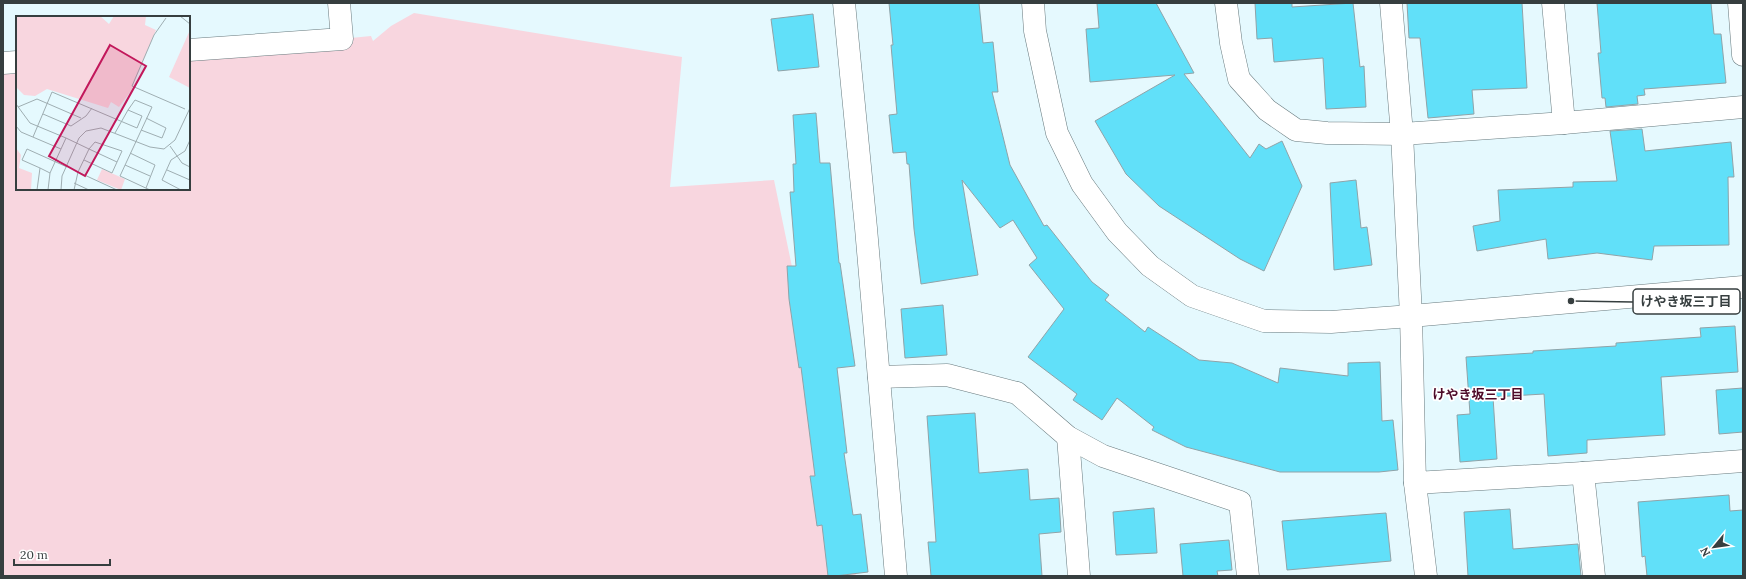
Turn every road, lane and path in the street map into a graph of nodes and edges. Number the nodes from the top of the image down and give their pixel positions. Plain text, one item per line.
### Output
1 (339, 3) edge
2 (844, 3) edge
3 (1033, 3) edge
4 (1226, 3) edge
5 (1391, 3) edge
6 (1553, 3) edge
7 (1739, 3) edge
8 (190, 50) edge
9 (1743, 55) edge
10 (16, 62) edge
11 (3, 63) edge
12 (1743, 107) edge
13 (1564, 123) junction
14 (1402, 134) junction
15 (1743, 287) edge
16 (1411, 316) junction
17 (879, 377) junction
18 (1068, 437) junction
19 (1743, 461) edge
20 (1584, 474) junction
21 (1415, 483) junction
22 (896, 576) edge
23 (1079, 576) edge
24 (1248, 576) edge
25 (1426, 576) edge
26 (1594, 576) edge

1 - 8 street
2 - 17 street
3 - 16 street
4 - 14 street
5 - 14 street
6 - 13 street
7 - 9 street
10 - 11 street
12 - 13 street
13 - 14 street
14 - 16 street
15 - 16 street
16 - 21 street
17 - 18 street
17 - 22 street
18 - 23 street
18 - 24 street
19 - 20 street
20 - 21 street
20 - 26 street
21 - 25 street

